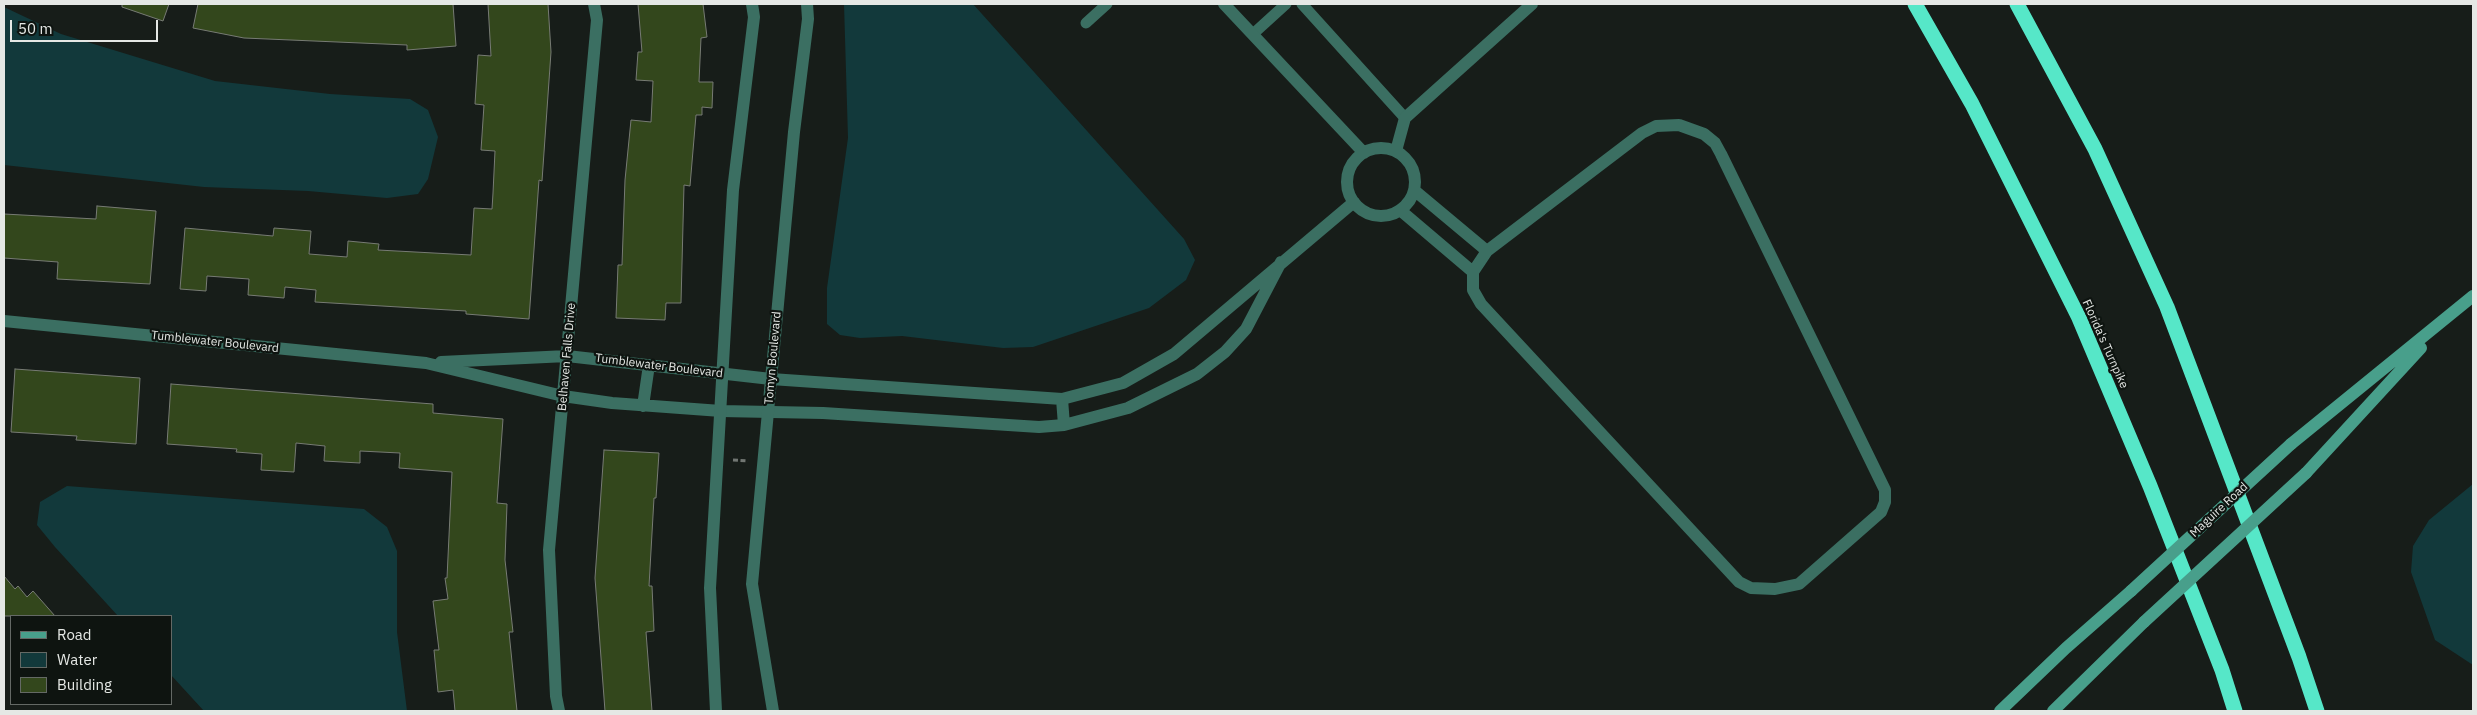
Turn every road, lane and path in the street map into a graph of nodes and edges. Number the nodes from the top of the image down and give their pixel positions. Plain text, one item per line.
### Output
1 (594, 4) edge
2 (752, 4) edge
3 (807, 4) edge
4 (1107, 4) edge
5 (1224, 4) edge
6 (1286, 4) edge
7 (1302, 4) edge
8 (1532, 4) edge
9 (1915, 4) edge
10 (2017, 4) edge
11 (1086, 23) dead end
12 (1253, 34) junction
13 (1405, 118) junction
14 (1396, 151) junction
15 (1364, 153) junction
16 (1414, 190) junction
17 (1354, 202) junction
18 (1400, 210) junction
19 (1487, 251) junction
20 (1281, 262) junction
21 (1473, 272) junction
22 (2473, 296) edge
23 (2448, 319) junction
24 (4, 321) edge
25 (567, 356) junction
26 (426, 363) junction
27 (649, 365) junction
28 (722, 374) junction
29 (771, 379) junction
30 (563, 396) junction
31 (1062, 399) junction
32 (643, 406) junction
33 (721, 411) junction
34 (768, 412) junction
35 (1064, 425) junction
36 (559, 711) edge
37 (716, 711) edge
38 (773, 711) edge
39 (2000, 711) edge
40 (2053, 711) edge
41 (2235, 711) edge
42 (2318, 711) edge

1 - 25 street, Belhaven Falls Drive
2 - 28 street
3 - 29 street, Tomyn Boulevard
4 - 11 lane
5 - 12 street
6 - 12 lane
7 - 13 lane
8 - 13 street
9 - 41 highway, Florida's Turnpike
10 - 42 highway
12 - 15 street
13 - 14 street
14 - 15 street
14 - 16 street
15 - 17 street
16 - 18 street
16 - 19 street
17 - 18 street
17 - 20 street, Tumblewater Boulevard
18 - 21 street
19 - 21 street
19 - 21 street
20 - 31 street, Tumblewater Boulevard
20 - 35 street, Tumblewater Boulevard
22 - 23 main road, Maguire Road
23 - 39 main road, Maguire Road, bridge
23 - 40 main road, Maguire Road, bridge
24 - 26 street, Tumblewater Boulevard
25 - 26 street, Tumblewater Boulevard
25 - 27 street, Tumblewater Boulevard
25 - 30 street, Belhaven Falls Drive
26 - 30 street, Tumblewater Boulevard
27 - 28 street, Tumblewater Boulevard
27 - 32 street
28 - 29 street, Tumblewater Boulevard
28 - 33 street
29 - 31 street, Tumblewater Boulevard
29 - 34 street, Tomyn Boulevard
30 - 32 street, Tumblewater Boulevard
30 - 36 street, Belhaven Falls Drive
31 - 35 street
32 - 33 street, Tumblewater Boulevard
33 - 34 street, Tumblewater Boulevard
33 - 37 street
34 - 35 street, Tumblewater Boulevard
34 - 38 street, Tomyn Boulevard

